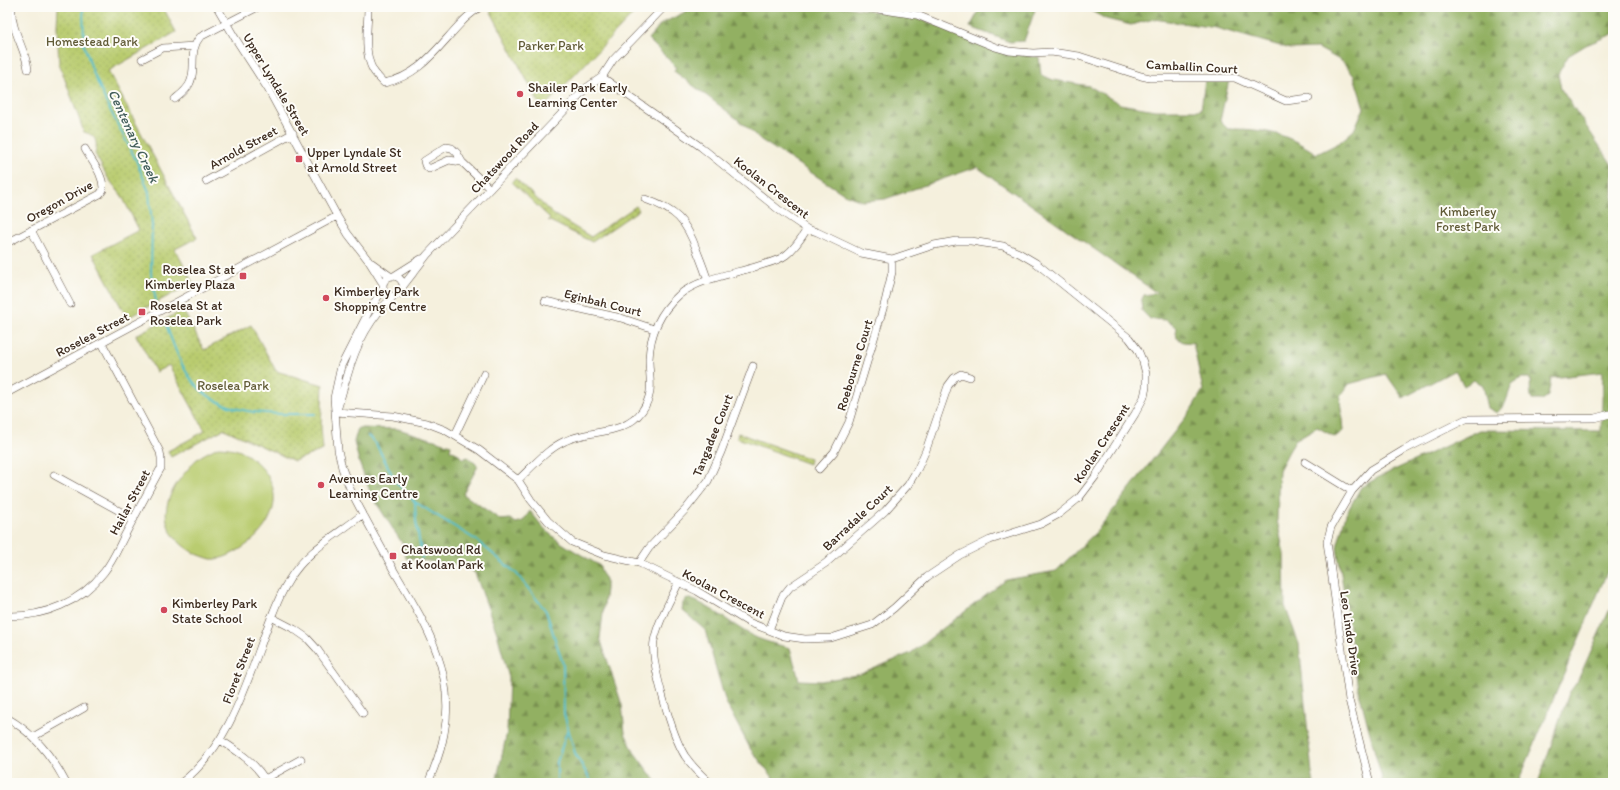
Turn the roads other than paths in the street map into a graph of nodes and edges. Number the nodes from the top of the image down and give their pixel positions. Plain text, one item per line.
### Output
1 (12, 7) edge
2 (217, 7) edge
3 (258, 7) edge
4 (368, 7) edge
5 (480, 7) edge
6 (664, 7) edge
7 (864, 7) edge
8 (226, 24) junction
9 (195, 46) junction
10 (142, 59) dead end
11 (28, 68) dead end
12 (602, 77) junction
13 (1309, 98) dead end
14 (175, 99) dead end
15 (293, 134) junction
16 (85, 149) dead end
17 (462, 162) junction
18 (206, 181) dead end
19 (490, 189) junction
20 (645, 199) dead end
21 (337, 216) junction
22 (31, 230) junction
23 (807, 230) junction
24 (7, 243) edge
25 (427, 255) junction
26 (892, 259) junction
27 (368, 260) junction
28 (392, 276) junction
29 (708, 281) junction
30 (403, 286) junction
31 (383, 287) junction
32 (393, 297) junction
33 (545, 301) dead end
34 (70, 304) dead end
35 (654, 329) junction
36 (102, 342) junction
37 (343, 363) junction
38 (351, 365) junction
39 (752, 366) dead end
40 (484, 374) dead end
41 (970, 377) dead end
42 (7, 393) edge
43 (336, 412) junction
44 (1610, 414) dead end
45 (455, 434) junction
46 (1305, 462) dead end
47 (819, 469) dead end
48 (54, 475) dead end
49 (518, 480) junction
50 (1352, 491) junction
51 (363, 514) junction
52 (134, 519) junction
53 (639, 563) junction
54 (679, 582) junction
55 (7, 616) edge
56 (272, 617) junction
57 (769, 630) junction
58 (84, 708) dead end
59 (364, 713) dead end
60 (7, 718) edge
61 (34, 738) junction
62 (220, 740) junction
63 (301, 759) dead end
64 (266, 781) edge
65 (66, 783) edge
66 (181, 783) edge
67 (428, 783) edge
68 (710, 783) edge
69 (1370, 783) edge

1 - 11 street
2 - 8 street, Upper Lyndale Street
3 - 8 street
4 - 5 street
6 - 12 street, Chatswood Road
7 - 13 street, Camballin Court
8 - 9 street
8 - 15 street, Upper Lyndale Street
9 - 10 street
9 - 14 street
12 - 19 street, Chatswood Road
12 - 23 street, Koolan Crescent
15 - 18 street, Arnold Street
15 - 21 street, Upper Lyndale Street
16 - 22 street, Oregon Drive
17 - 17 street
17 - 19 street
19 - 25 street, Chatswood Road
20 - 29 street
21 - 27 street, Upper Lyndale Street
21 - 36 street, Roselea Street
22 - 24 street, Oregon Drive
22 - 34 street
23 - 26 street, Koolan Crescent
23 - 29 street
25 - 28 street, Chatswood Road
25 - 30 street, Chatswood Road
26 - 47 street, Roebourne Court
26 - 57 street, Koolan Crescent
27 - 28 street, Upper Lyndale Street
27 - 31 street, Upper Lyndale Street
28 - 30 street
28 - 31 street
29 - 35 street
30 - 32 street
31 - 32 street
31 - 37 street
32 - 38 street
33 - 35 street, Eginbah Court
35 - 49 street
36 - 42 street, Roselea Street
36 - 52 street, Hailar Street
37 - 38 street
37 - 43 street
38 - 43 street
39 - 53 street, Tangadee Court
40 - 45 street
41 - 57 street, Barradale Court
43 - 45 street, Koolan Crescent
43 - 51 street
44 - 50 street, Leo Lindo Drive
45 - 49 street, Koolan Crescent
46 - 50 street
48 - 52 street
49 - 53 street, Koolan Crescent
50 - 69 street, Leo Lindo Drive
51 - 56 street, Floret Street
51 - 67 street
52 - 55 street, Hailar Street
53 - 54 street, Koolan Crescent
54 - 57 street, Koolan Crescent
54 - 68 street
56 - 59 street
56 - 62 street, Floret Street
58 - 61 street
60 - 61 street
61 - 65 street
62 - 64 street
62 - 66 street, Floret Street
63 - 64 street

